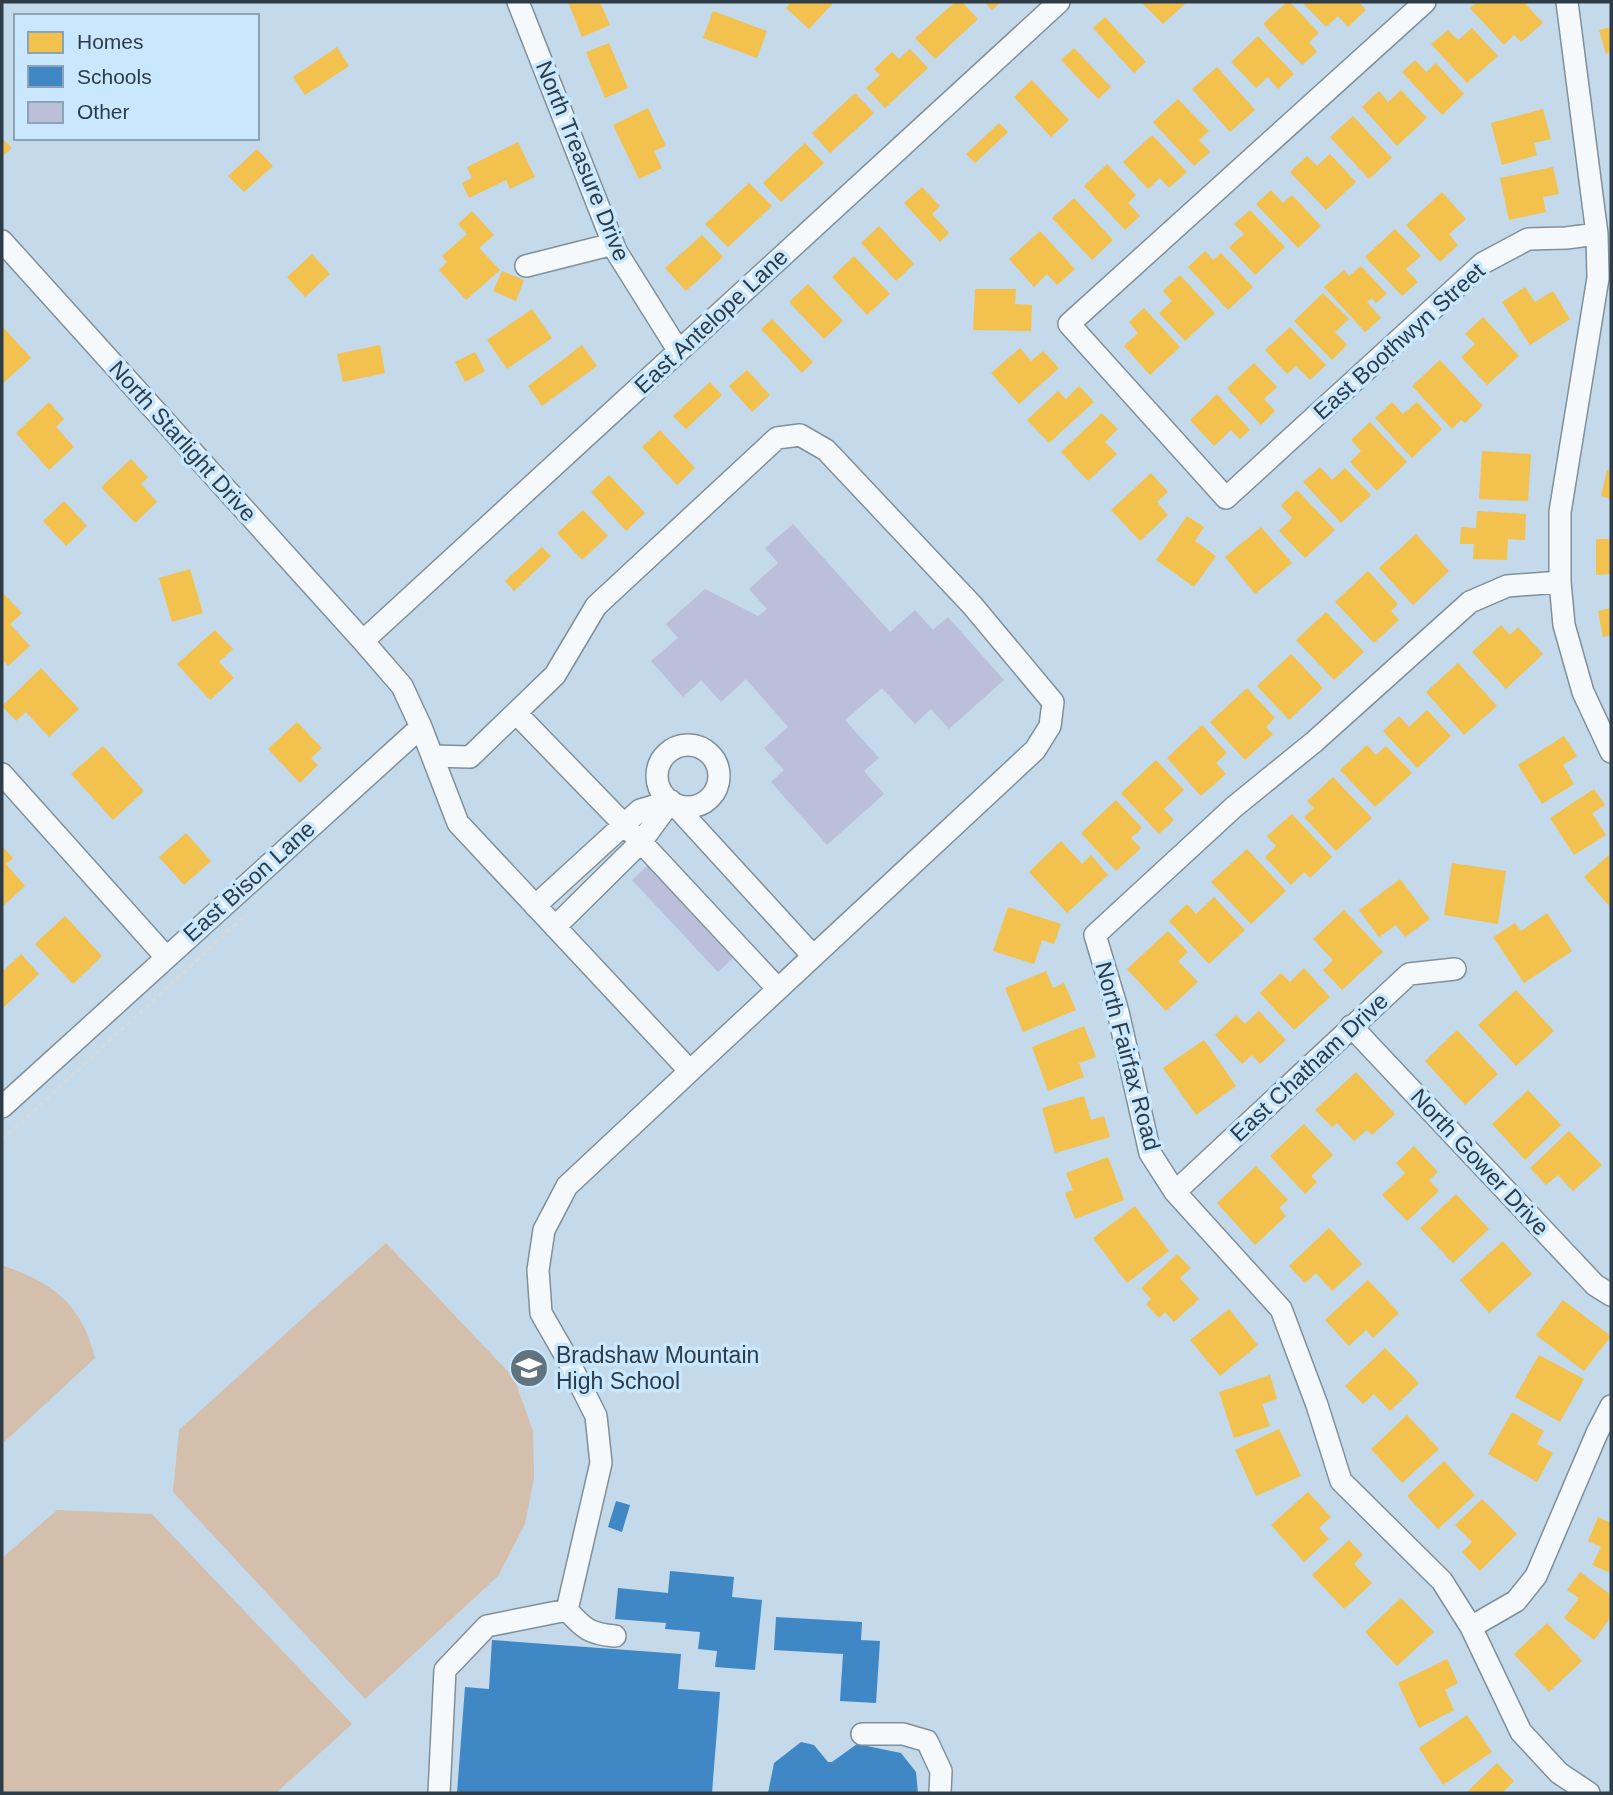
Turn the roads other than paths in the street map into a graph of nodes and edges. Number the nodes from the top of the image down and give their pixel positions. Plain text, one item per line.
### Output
1 (518, 2) edge
2 (1059, 2) edge
3 (1425, 2) edge
4 (1567, 2) edge
5 (1597, 234) junction
6 (2, 241) edge
7 (613, 244) junction
8 (526, 266) dead end
9 (678, 350) junction
10 (1560, 582) junction
11 (363, 641) junction
12 (516, 713) junction
13 (421, 727) junction
14 (1611, 752) edge
15 (432, 756) junction
16 (2, 774) edge
17 (671, 801) junction
18 (623, 825) junction
19 (641, 842) junction
20 (535, 906) junction
21 (555, 927) junction
22 (813, 956) junction
23 (166, 957) junction
24 (1455, 969) dead end
25 (778, 989) junction
26 (1351, 1026) junction
27 (690, 1071) junction
28 (2, 1107) edge
29 (1175, 1192) junction
30 (1611, 1295) edge
31 (1611, 1406) edge
32 (567, 1610) junction
33 (1471, 1627) junction
34 (615, 1636) dead end
35 (862, 1734) dead end
36 (439, 1793) edge
37 (940, 1793) edge
38 (1589, 1793) edge

1 - 7 street, North Treasure Drive
2 - 9 street, East Antelope Lane
3 - 5 street, East Boothwyn Street
4 - 5 street
5 - 10 street
6 - 11 street, North Starlight Drive
7 - 8 street
7 - 9 street, North Treasure Drive
9 - 11 street, East Antelope Lane
10 - 14 street
10 - 29 street, North Fairfax Road
11 - 13 street
12 - 15 street
12 - 18 street
12 - 22 street
13 - 15 street
13 - 23 street, East Bison Lane
15 - 20 street
16 - 23 street
17 - 18 street
17 - 19 street
17 - 22 street
18 - 19 street
18 - 20 street
19 - 21 street
19 - 25 street
20 - 21 street
21 - 27 street
22 - 25 street
23 - 28 street, East Bison Lane
24 - 26 street, East Chatham Drive
25 - 27 street
26 - 29 street, East Chatham Drive
26 - 30 street, North Gower Drive
27 - 32 street
29 - 33 street, North Fairfax Road
31 - 33 street
32 - 34 street
32 - 36 street
33 - 38 street, North Fairfax Road
35 - 37 street

